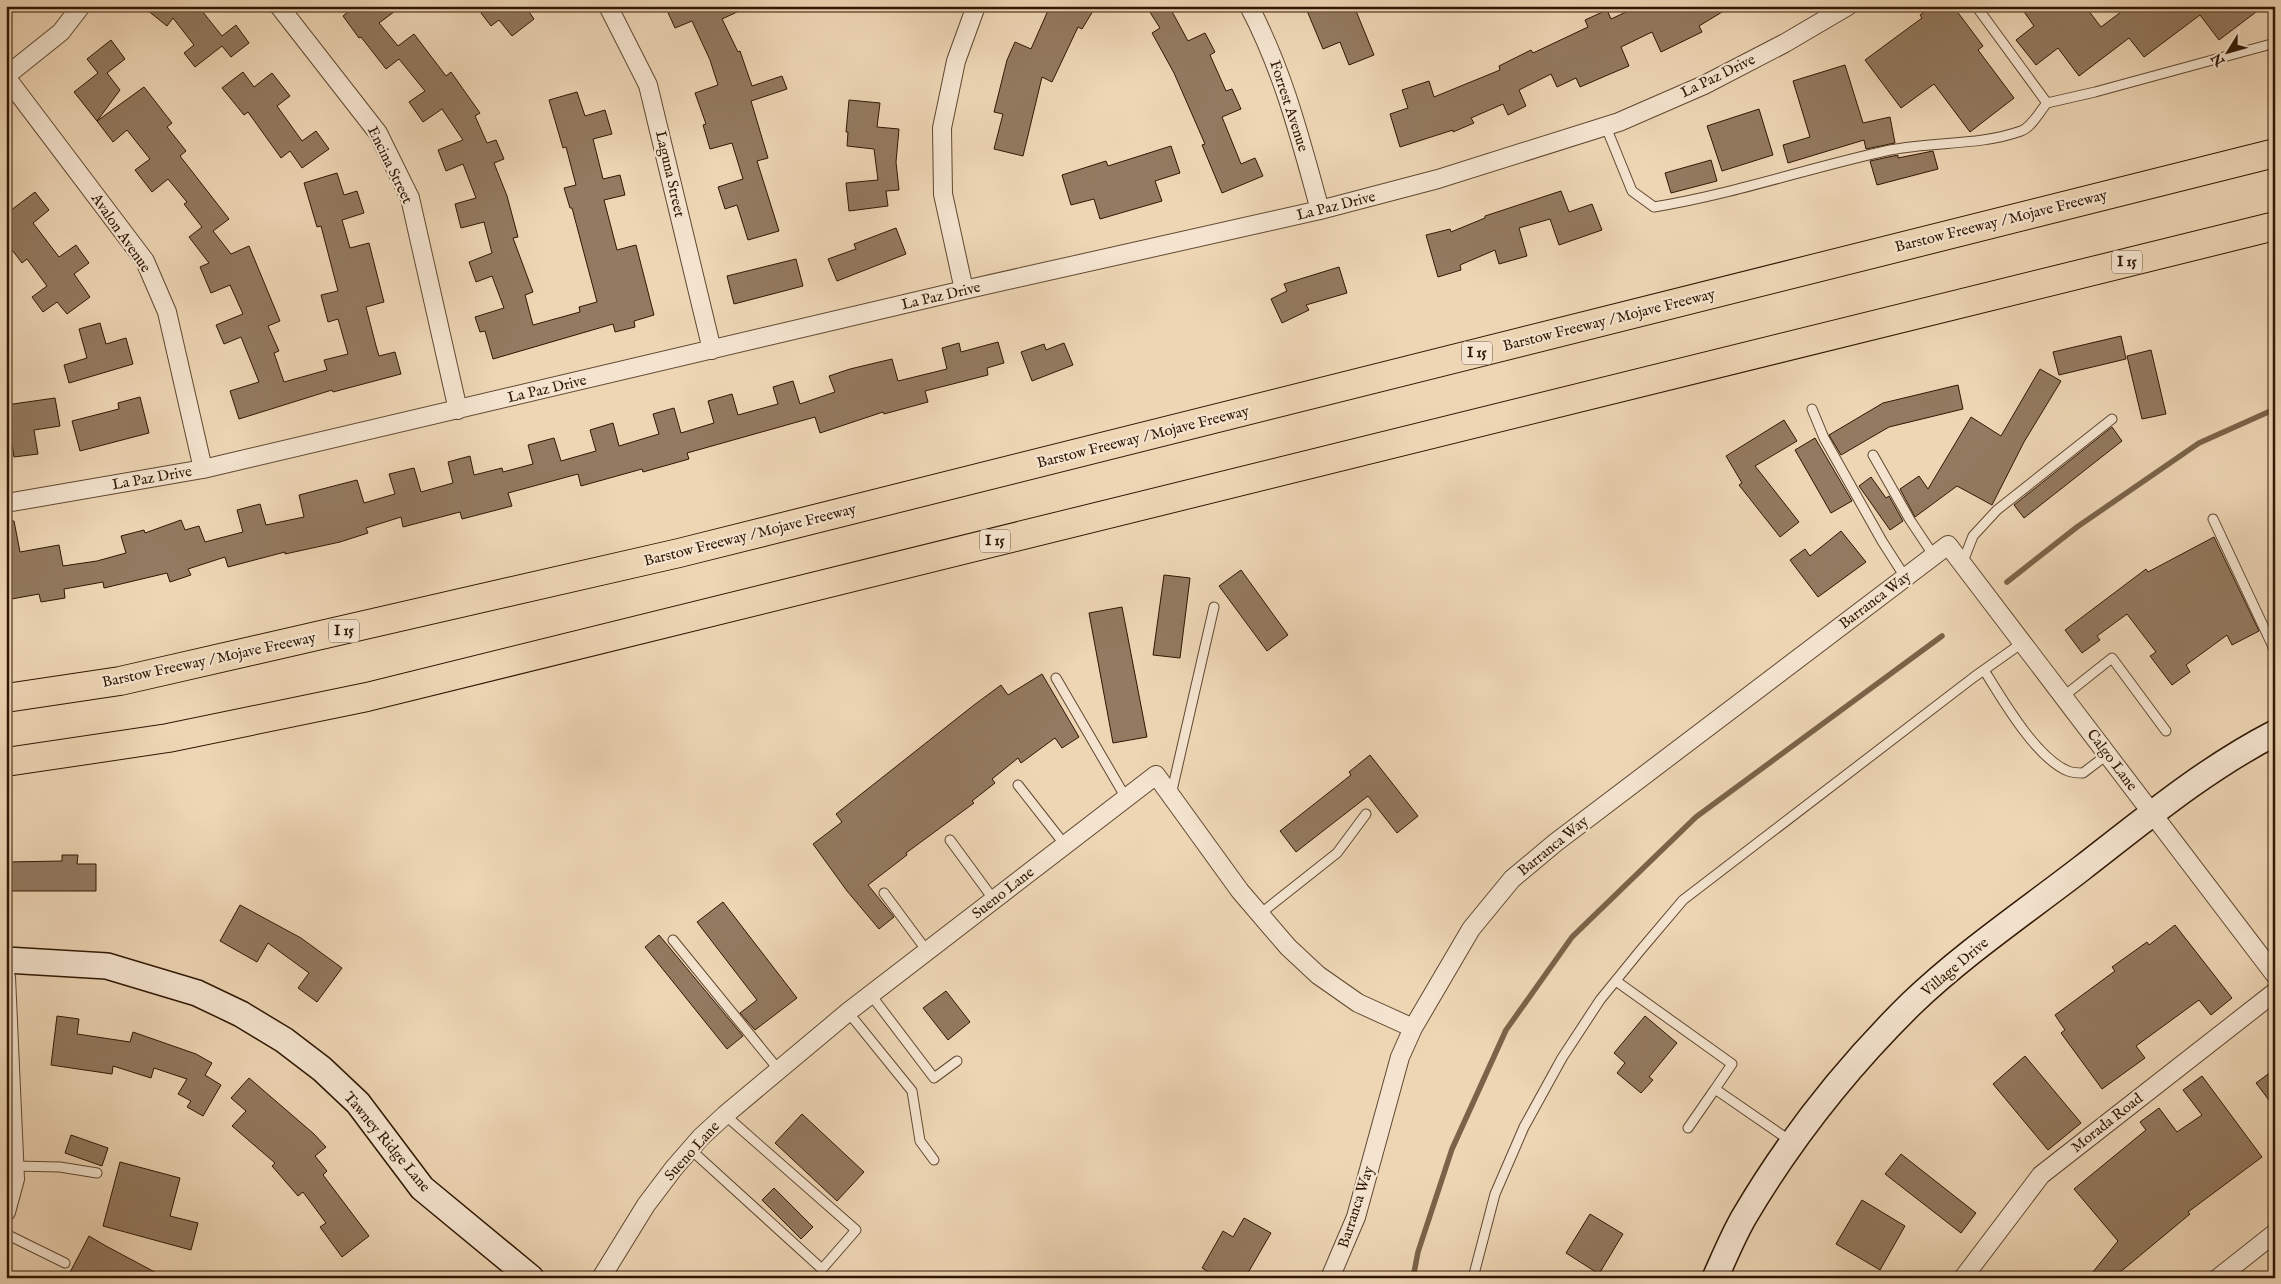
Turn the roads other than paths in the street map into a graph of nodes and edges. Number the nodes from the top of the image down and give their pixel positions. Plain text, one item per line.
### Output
1 (81, 6) edge
2 (279, 6) edge
3 (608, 6) edge
4 (976, 6) edge
5 (1248, 6) edge
6 (1848, 6) edge
7 (1976, 6) edge
8 (2275, 43) edge
9 (6, 76) edge
10 (2047, 103) junction
11 (1606, 127) junction
12 (2275, 144) edge
13 (2275, 153) edge
14 (2207, 170) junction
15 (1320, 210) junction
16 (2275, 226) edge
17 (2275, 240) edge
18 (964, 290) junction
19 (1979, 298) junction
20 (712, 350) junction
21 (1812, 409) dead end
22 (458, 410) junction
23 (2112, 419) dead end
24 (1873, 456) dead end
25 (203, 469) junction
26 (6, 504) edge
27 (2213, 519) dead end
28 (1941, 550) junction
29 (1962, 564) junction
30 (1906, 577) junction
31 (1214, 607) dead end
32 (2022, 642) junction
33 (2275, 651) edge
34 (1984, 670) junction
35 (1056, 678) dead end
36 (2064, 696) junction
37 (6, 698) edge
38 (2166, 731) dead end
39 (2275, 733) edge
40 (2108, 754) junction
41 (6, 762) edge
42 (1018, 786) dead end
43 (1171, 795) junction
44 (1126, 798) junction
45 (2153, 813) junction
46 (1366, 814) dead end
47 (950, 840) dead end
48 (1064, 845) junction
49 (884, 893) dead end
50 (994, 900) junction
51 (1260, 914) junction
52 (673, 940) dead end
53 (927, 951) junction
54 (6, 960) edge
55 (2275, 975) edge
56 (6, 977) edge
57 (1616, 981) junction
58 (2275, 992) edge
59 (870, 995) junction
60 (848, 1012) junction
61 (1413, 1028) junction
62 (957, 1061) dead end
63 (778, 1069) junction
64 (1715, 1089) junction
65 (726, 1114) junction
66 (1688, 1128) dead end
67 (9, 1129) edge
68 (1792, 1142) junction
69 (690, 1149) junction
70 (934, 1160) dead end
71 (14, 1166) junction
72 (97, 1173) dead end
73 (6, 1212) edge
74 (2275, 1233) edge
75 (6, 1234) edge
76 (65, 1263) dead end
77 (531, 1278) edge
78 (601, 1278) edge
79 (1330, 1278) edge
80 (1473, 1278) edge
81 (1714, 1278) edge
82 (1963, 1278) edge
83 (2218, 1278) edge

1 - 9 street
2 - 22 street, Encina Street
3 - 20 street, Laguna Street
4 - 18 street
5 - 15 street, Forrest Avenue
6 - 11 street, La Paz Drive
7 - 10 lane
8 - 10 lane
9 - 25 street, Avalon Avenue
10 - 11 lane
11 - 15 street, La Paz Drive
12 - 14 highway
13 - 14 highway, Barstow Freeway / Mojave Freeway / I 15
14 - 37 highway, Barstow Freeway / Mojave Freeway / I 15
15 - 18 street, La Paz Drive
16 - 19 highway, I 15
17 - 19 highway
18 - 20 street, La Paz Drive
19 - 41 highway, I 15
20 - 22 street, La Paz Drive
21 - 30 lane
22 - 25 street, La Paz Drive
23 - 29 lane
24 - 28 lane
25 - 26 street, La Paz Drive
27 - 33 lane
28 - 29 street, Calgo Lane
28 - 30 street, Barranca Way
29 - 32 street, Calgo Lane
30 - 61 street, Barranca Way
31 - 43 lane
32 - 34 lane
32 - 36 street, Calgo Lane
34 - 40 lane
34 - 57 lane
35 - 44 lane
36 - 38 lane
36 - 40 street, Calgo Lane
39 - 45 main road, Village Drive
40 - 45 street, Calgo Lane
42 - 48 lane
43 - 44 street, Sueno Lane
43 - 51 street, Sueno Lane
44 - 48 street, Sueno Lane
45 - 55 street, Calgo Lane
45 - 68 main road, Village Drive
46 - 51 lane
47 - 50 lane
48 - 50 street, Sueno Lane
49 - 53 lane
50 - 53 street, Sueno Lane
51 - 61 street, Sueno Lane
52 - 63 lane
53 - 59 street, Sueno Lane
54 - 77 main road, Tawney Ridge Lane
56 - 67 street
57 - 64 lane
57 - 80 lane
58 - 82 street, Morada Road
59 - 60 street, Sueno Lane
59 - 62 lane
60 - 63 street, Sueno Lane
60 - 70 lane
61 - 79 street, Barranca Way
63 - 65 street, Sueno Lane
64 - 66 lane
64 - 68 lane
65 - 69 street, Sueno Lane
65 - 69 lane
67 - 71 street
68 - 81 main road, Village Drive
69 - 78 street, Sueno Lane
71 - 72 lane
71 - 73 street
74 - 83 street
75 - 76 lane

